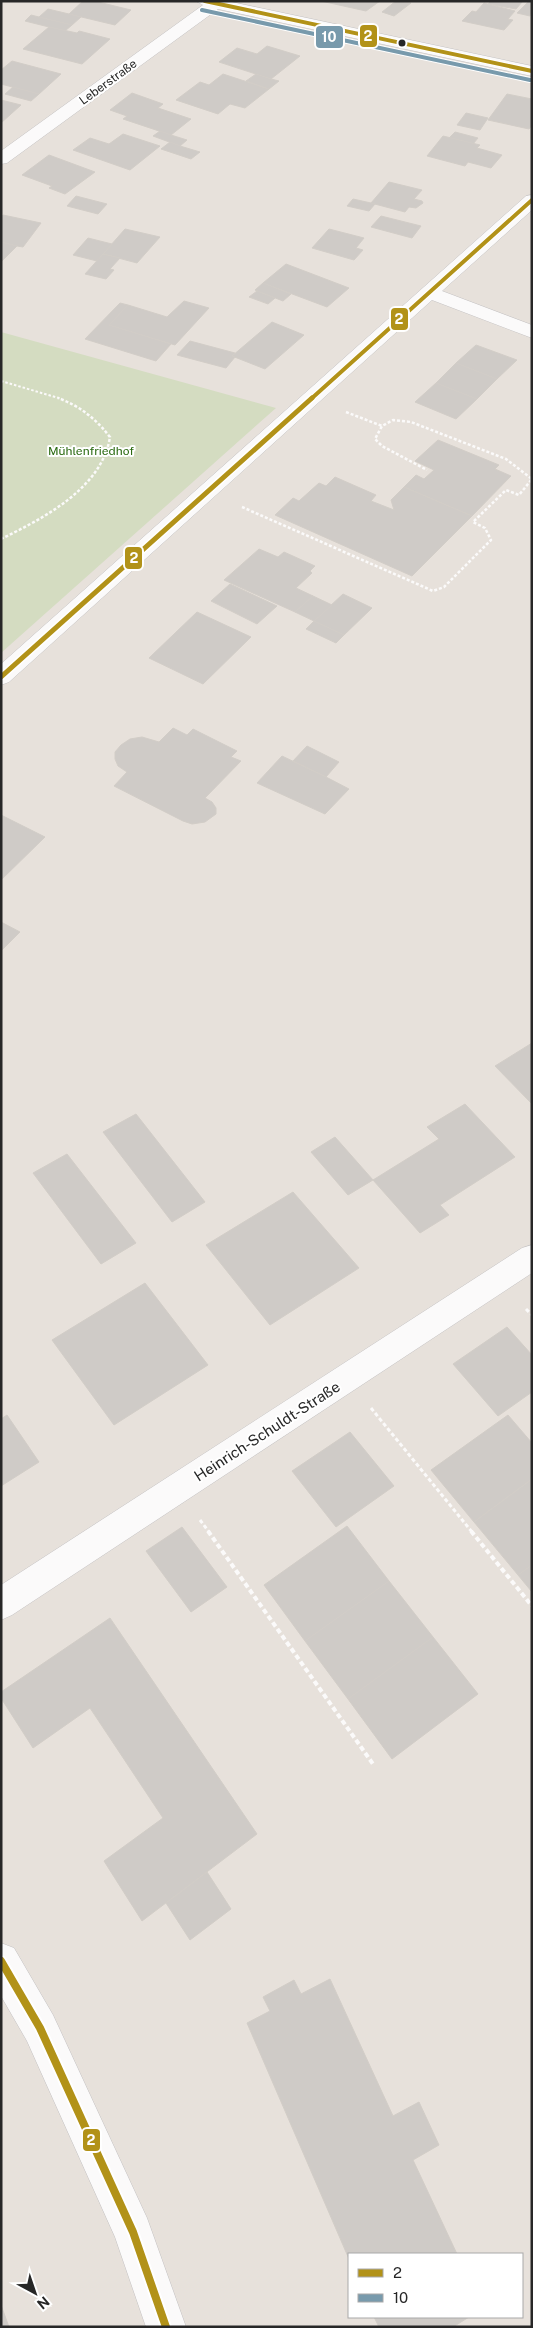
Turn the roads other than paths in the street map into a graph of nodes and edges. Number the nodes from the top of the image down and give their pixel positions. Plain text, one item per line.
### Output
1 (213, 2) edge
2 (532, 71) edge
3 (1, 159) edge
4 (532, 200) edge
5 (428, 292) junction
6 (532, 332) edge
7 (1, 677) edge
8 (532, 1257) edge
9 (1, 1604) edge
10 (1, 1962) edge
11 (166, 2327) edge

1 - 2 street
1 - 3 street, Leberstraße
4 - 5 street
5 - 6 street
5 - 7 street
8 - 9 street, Heinrich-Schuldt-Straße
10 - 11 street

